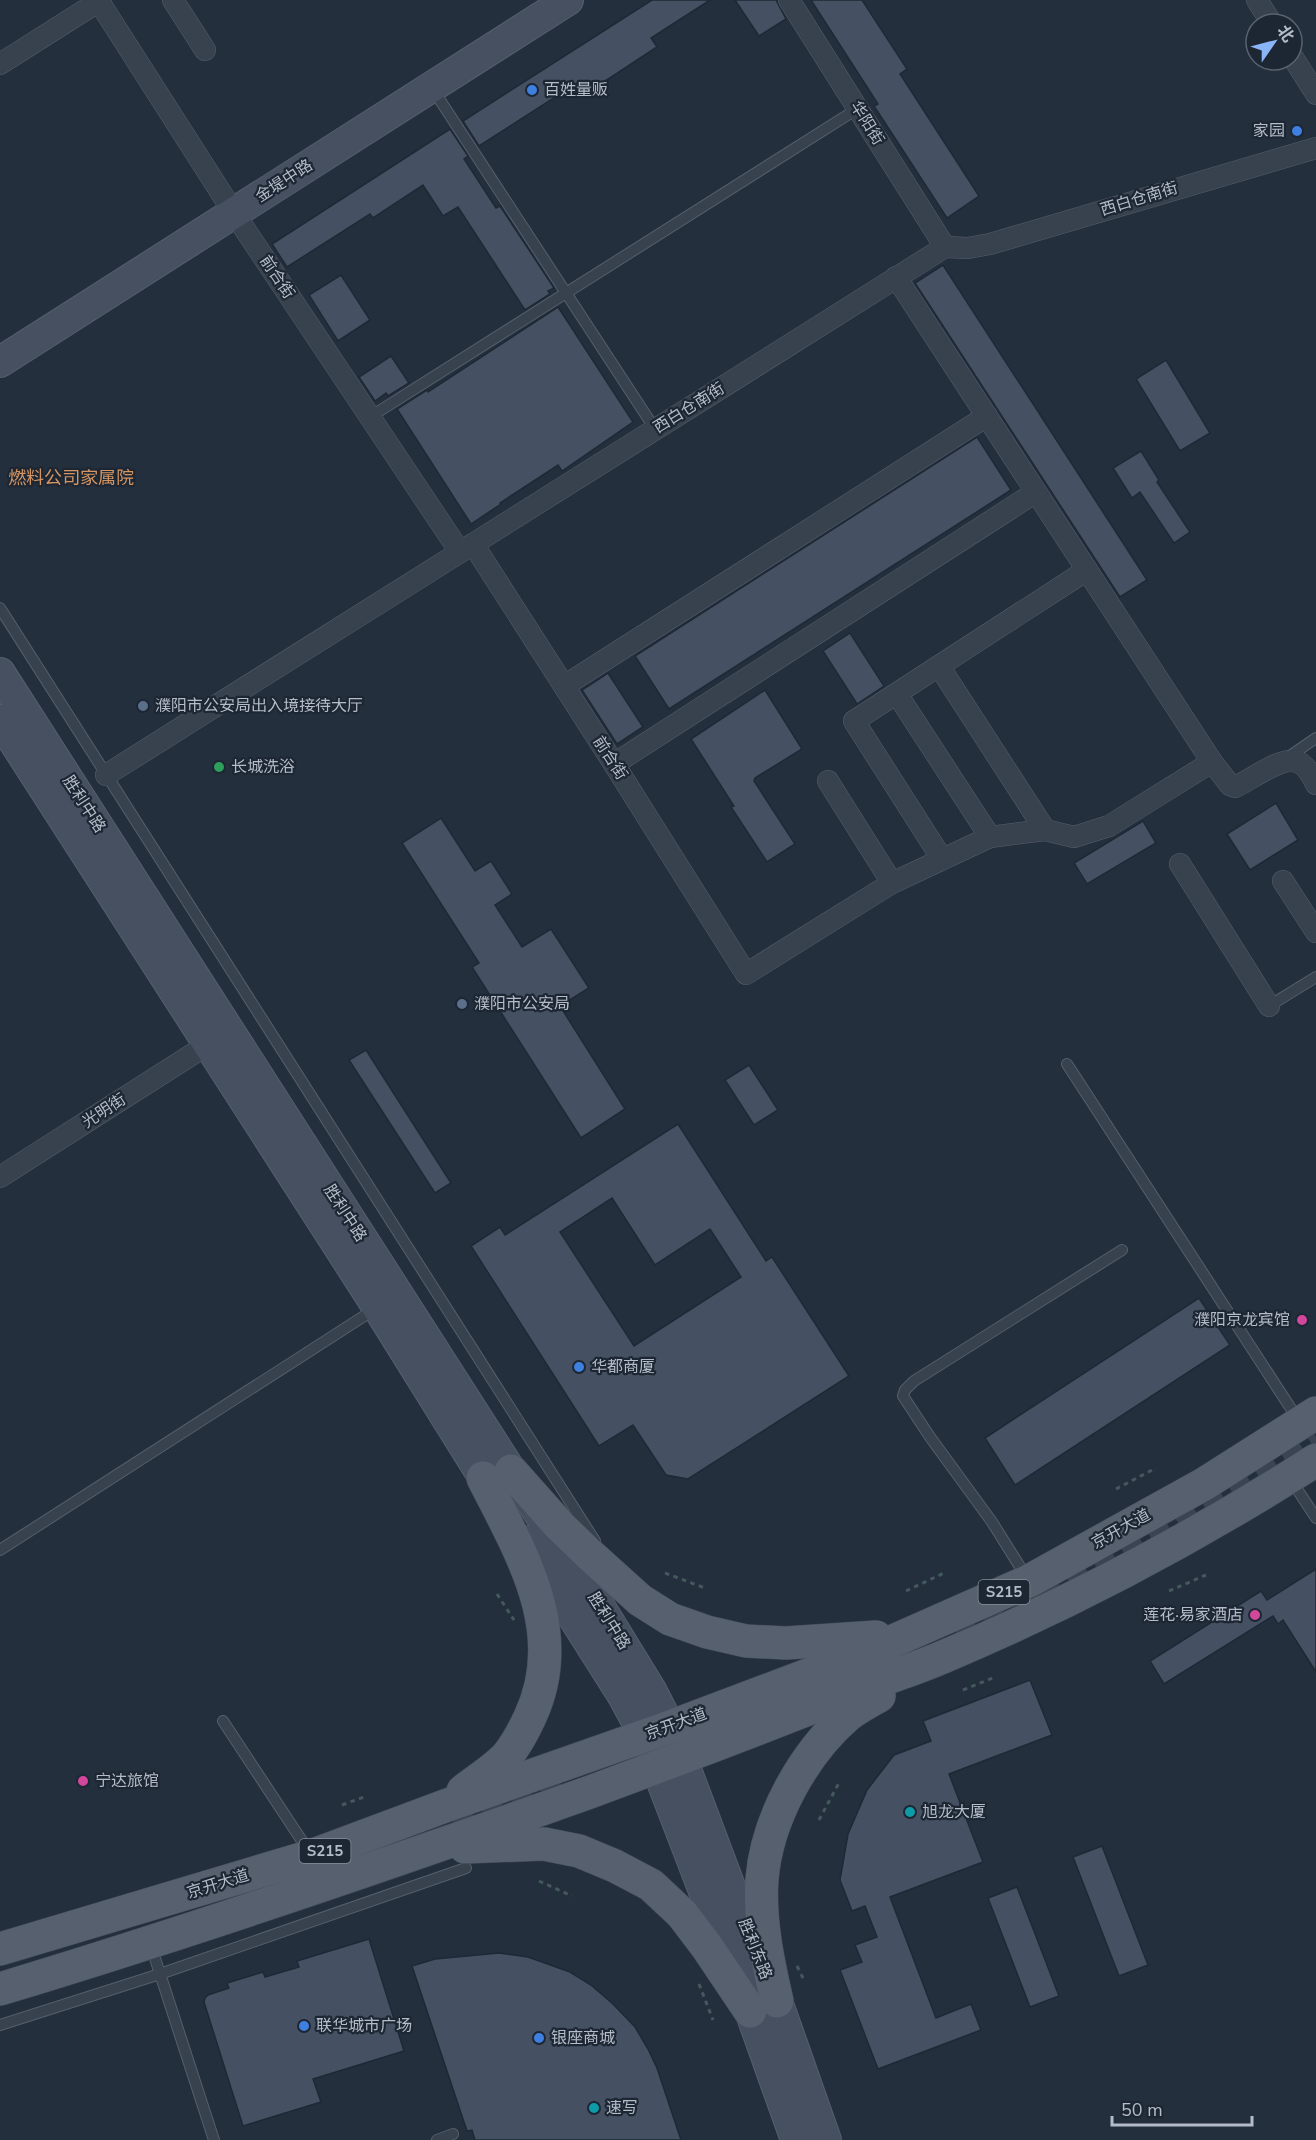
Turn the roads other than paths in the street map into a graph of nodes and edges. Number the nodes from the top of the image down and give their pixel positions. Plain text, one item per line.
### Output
1 (99, 0) edge
2 (173, 0) edge
3 (568, 0) edge
4 (789, 0) edge
5 (205, 50) dead end
6 (0, 64) edge
7 (1302, 72) edge
8 (432, 87) junction
9 (1316, 94) edge
10 (857, 109) junction
11 (1316, 148) edge
12 (234, 213) junction
13 (945, 247) junction
14 (896, 277) junction
15 (566, 293) junction
16 (0, 362) edge
17 (987, 416) junction
18 (370, 417) junction
19 (655, 429) junction
20 (1036, 492) junction
21 (466, 548) junction
22 (1087, 570) junction
23 (0, 608) edge
24 (939, 666) junction
25 (0, 673) edge
26 (564, 686) junction
27 (897, 694) junction
28 (0, 720) edge
29 (1316, 738) edge
30 (1212, 762) junction
31 (1281, 762) junction
32 (614, 764) junction
33 (106, 775) junction
34 (828, 781) dead end
35 (1316, 784) edge
36 (1045, 830) junction
37 (990, 837) junction
38 (942, 859) junction
39 (1180, 864) dead end
40 (1283, 881) dead end
41 (892, 883) junction
42 (1316, 932) edge
43 (1316, 976) edge
44 (1269, 1006) joint
45 (207, 1045) junction
46 (1067, 1064) dead end
47 (0, 1177) edge
48 (1122, 1250) dead end
49 (378, 1308) junction
50 (1308, 1418) edge
51 (1303, 1469) edge
52 (497, 1475) junction
53 (1316, 1518) edge
54 (0, 1550) edge
55 (618, 1579) junction
56 (1029, 1581) junction
57 (911, 1634) junction
58 (940, 1658) junction
59 (223, 1721) dead end
60 (657, 1731) junction
61 (669, 1763) junction
62 (446, 1806) junction
63 (427, 1850) junction
64 (311, 1856) junction
65 (466, 1868) dead end
66 (0, 1949) edge
67 (155, 1959) junction
68 (0, 1989) edge
69 (764, 2006) junction
70 (0, 2025) edge
71 (453, 2134) dead end
72 (214, 2140) edge
73 (437, 2140) edge
74 (796, 2140) edge
75 (826, 2140) edge

1 - 6 street
1 - 12 street, 前合街
2 - 5 street
3 - 8 main road, 金堤中路
4 - 10 street, 华阳街
7 - 9 street
8 - 12 main road, 金堤中路
8 - 15 lane
10 - 13 street, 华阳街
10 - 15 lane
11 - 13 street, 西白仓南街
12 - 16 main road, 金堤中路
12 - 18 street, 前合街
13 - 14 street, 西白仓南街
14 - 17 street
14 - 19 street, 西白仓南街
15 - 18 lane
15 - 19 lane
17 - 20 street
17 - 26 street
18 - 21 street, 前合街
19 - 21 street, 西白仓南街
20 - 22 street
20 - 32 street
21 - 26 street, 前合街
21 - 33 street, 西白仓南街
22 - 24 street
22 - 30 street
23 - 33 lane
24 - 27 street
24 - 36 street
25 - 52 main road, 胜利中路
26 - 32 street, 前合街
27 - 37 street
27 - 38 street
28 - 45 main road, 胜利中路
29 - 31 lane
30 - 31 street
30 - 36 street
31 - 35 street
32 - 41 street, 前合街
33 - 55 lane
34 - 41 street
36 - 37 street
37 - 38 street
38 - 41 street
39 - 44 street
40 - 42 street
43 - 44 lane
45 - 47 street, 光明街
45 - 49 main road, 胜利中路
46 - 50 lane
48 - 56 lane
49 - 52 main road, 胜利中路
49 - 54 lane
50 - 56 main road, 京开大道 / S215
51 - 53 lane
51 - 58 main road, 京开大道 / S215
52 - 55 main road
52 - 60 main road, 胜利中路
52 - 62 main road
55 - 57 main road
56 - 57 main road, 京开大道 / S215
57 - 60 main road, 京开大道 / S215
58 - 61 main road, 京开大道 / S215
58 - 69 main road
59 - 64 lane
60 - 61 main road, 胜利中路
60 - 62 main road, 京开大道 / S215
61 - 63 main road, 京开大道 / S215
61 - 69 main road, 胜利东路
62 - 64 main road, 京开大道 / S215
63 - 67 main road, 京开大道 / S215
63 - 69 main road
64 - 66 main road, 京开大道 / S215
65 - 67 lane
67 - 68 main road, 京开大道 / S215
67 - 70 lane
67 - 72 lane
69 - 74 main road, 胜利东路
69 - 75 main road, 胜利东路
71 - 73 lane

